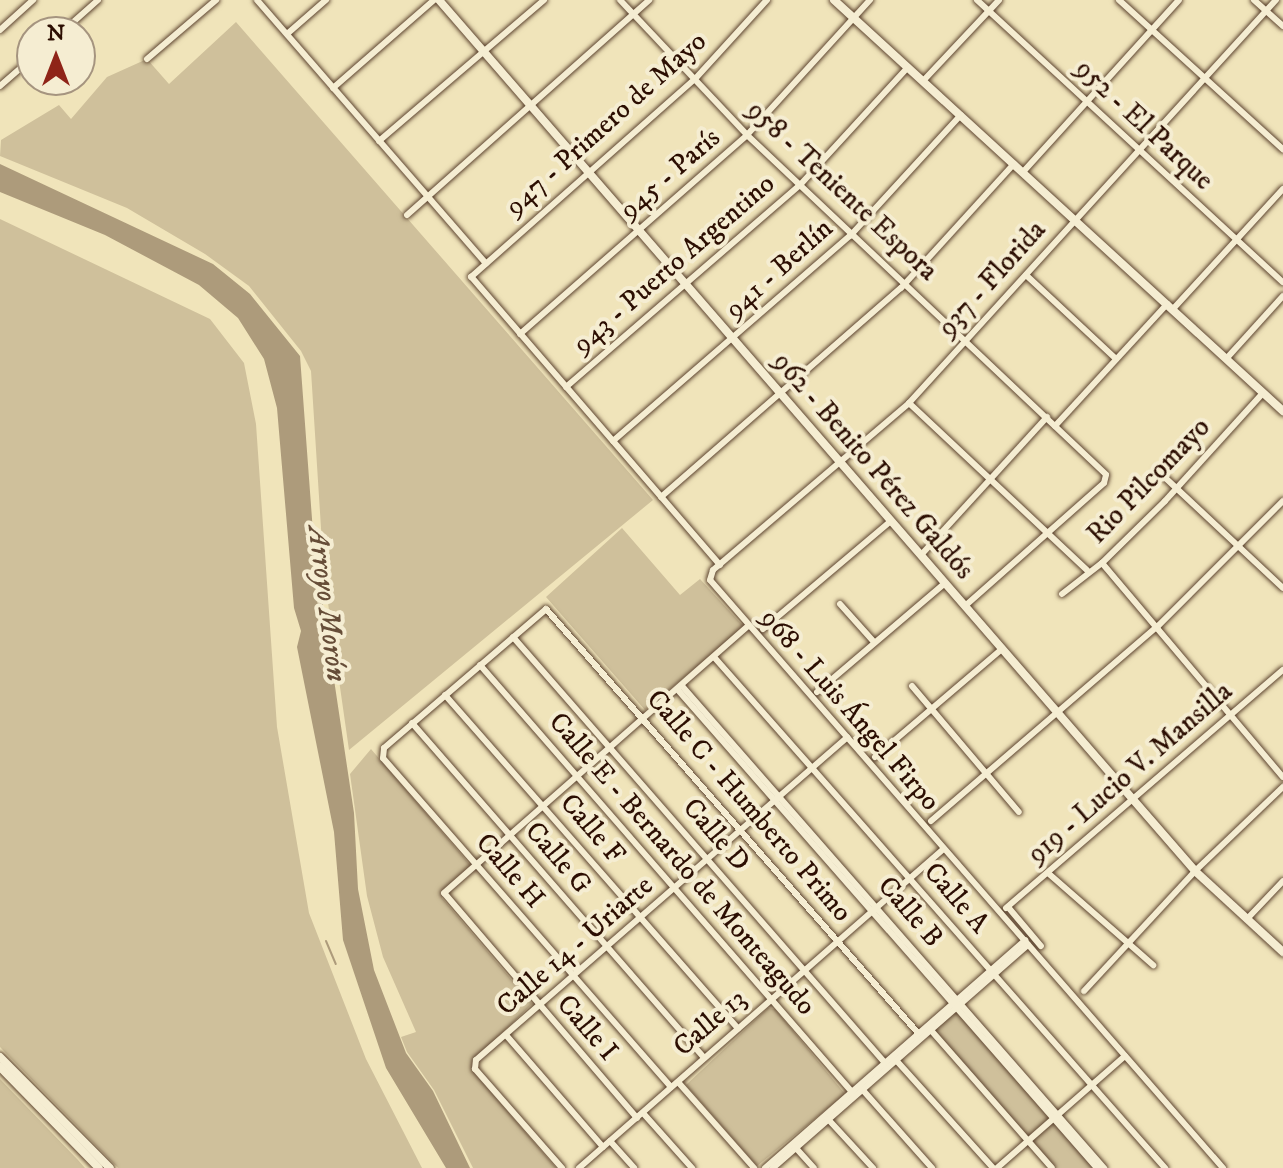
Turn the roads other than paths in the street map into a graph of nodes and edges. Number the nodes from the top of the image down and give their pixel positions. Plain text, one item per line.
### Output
1 (33, 0) edge
2 (97, 0) edge
3 (216, 0) edge
4 (257, 0) edge
5 (326, 0) edge
6 (437, 0) edge
7 (544, 0) edge
8 (620, 0) edge
9 (649, 0) edge
10 (767, 0) edge
11 (834, 0) edge
12 (870, 0) edge
13 (977, 0) edge
14 (999, 0) edge
15 (1119, 0) edge
16 (1179, 0) edge
17 (1254, 0) edge
18 (1276, 0) edge
19 (1266, 11) junction
20 (988, 12) junction
21 (635, 15) junction
22 (80, 16) edge
23 (855, 19) junction
24 (1283, 26) edge
25 (0, 30) edge
26 (1152, 30) junction
27 (287, 34) junction
28 (484, 52) junction
29 (147, 59) dead end
30 (908, 67) junction
31 (16, 72) edge
32 (1205, 77) junction
33 (695, 79) junction
34 (923, 81) junction
35 (0, 86) edge
36 (333, 88) junction
37 (1085, 101) junction
38 (530, 105) junction
39 (961, 115) junction
40 (747, 135) junction
41 (379, 141) junction
42 (1283, 149) edge
43 (1140, 150) junction
44 (1014, 164) junction
45 (1023, 172) junction
46 (588, 173) junction
47 (800, 185) junction
48 (1283, 189) edge
49 (427, 197) junction
50 (407, 215) dead end
51 (1074, 221) junction
52 (638, 230) junction
53 (854, 232) junction
54 (1236, 240) junction
55 (486, 263) junction
56 (1026, 275) junction
57 (906, 281) junction
58 (1283, 282) edge
59 (686, 285) junction
60 (1283, 296) edge
61 (1170, 306) junction
62 (520, 334) junction
63 (734, 339) junction
64 (966, 341) junction
65 (1116, 359) junction
66 (1226, 359) junction
67 (566, 387) junction
68 (1263, 393) junction
69 (781, 394) junction
70 (909, 403) junction
71 (1283, 411) edge
72 (1047, 417) junction
73 (1055, 426) junction
74 (613, 441) junction
75 (841, 464) junction
76 (1158, 471) dead end
77 (991, 479) junction
78 (1176, 489) junction
79 (661, 497) junction
80 (1283, 501) edge
81 (891, 521) junction
82 (1049, 531) junction
83 (1240, 549) junction
84 (921, 555) junction
85 (1102, 563) junction
86 (720, 565) junction
87 (1087, 570) junction
88 (945, 583) junction
89 (1283, 588) edge
90 (1062, 594) dead end
91 (840, 604) dead end
92 (965, 606) junction
93 (748, 626) junction
94 (1158, 626) junction
95 (763, 629) dead end
96 (513, 637) junction
97 (874, 642) junction
98 (1002, 649) junction
99 (714, 657) junction
100 (480, 665) junction
101 (1283, 670) edge
102 (912, 686) dead end
103 (679, 688) junction
104 (817, 692) dead end
105 (445, 695) junction
106 (932, 709) junction
107 (1058, 713) junction
108 (1232, 714) junction
109 (643, 718) junction
110 (412, 723) junction
111 (847, 737) junction
112 (610, 747) junction
113 (875, 757) dead end
114 (812, 767) junction
115 (987, 774) junction
116 (577, 776) junction
117 (1283, 777) edge
118 (1283, 787) edge
119 (777, 798) junction
120 (1133, 801) junction
121 (543, 806) junction
122 (1019, 812) dead end
123 (931, 821) dead end
124 (740, 829) junction
125 (509, 836) junction
126 (943, 849) junction
127 (707, 858) junction
128 (475, 866) junction
129 (1195, 871) junction
130 (1048, 873) junction
131 (910, 878) junction
132 (1283, 881) edge
133 (674, 889) junction
134 (874, 909) junction
135 (640, 918) junction
136 (1247, 919) junction
137 (838, 942) junction
138 (1026, 943) junction
139 (1128, 943) junction
140 (1041, 946) dead end
141 (607, 947) junction
142 (1283, 952) edge
143 (1153, 965) dead end
144 (805, 971) junction
145 (992, 972) junction
146 (573, 977) junction
147 (1084, 991) dead end
148 (770, 999) junction
149 (956, 1003) junction
150 (539, 1006) junction
151 (738, 1028) junction
152 (928, 1028) junction
153 (918, 1033) junction
154 (506, 1035) junction
155 (1125, 1056) junction
156 (0, 1057) edge
157 (704, 1058) junction
158 (895, 1058) junction
159 (885, 1063) junction
160 (0, 1067) edge
161 (678, 1082) junction
162 (1090, 1085) junction
163 (671, 1087) junction
164 (861, 1088) junction
165 (852, 1092) junction
166 (640, 1115) junction
167 (1055, 1116) junction
168 (826, 1118) junction
169 (1028, 1140) junction
170 (610, 1141) junction
171 (794, 1146) junction
172 (603, 1147) junction
173 (99, 1168) edge
174 (110, 1168) edge
175 (562, 1168) edge
176 (579, 1168) edge
177 (634, 1168) edge
178 (692, 1168) edge
179 (754, 1168) edge
180 (765, 1168) edge
181 (773, 1168) edge
182 (814, 1168) edge
183 (873, 1168) edge
184 (932, 1168) edge
185 (995, 1168) edge
186 (1052, 1168) edge
187 (1097, 1168) edge
188 (1104, 1168) edge
189 (1165, 1168) edge
190 (1222, 1168) edge

1 - 25 street
2 - 22 street
3 - 29 street
4 - 27 street
5 - 27 street
6 - 28 main road, 962 - Benito Pérez Galdós
6 - 36 street
7 - 28 street
8 - 21 street, 958 - Teniente Espora
9 - 21 street
10 - 33 street, 947 - Primero de Mayo
11 - 23 main road
12 - 23 street, 945 - París
13 - 20 street, 952 - El Parque
14 - 20 street
15 - 26 street
16 - 26 street
17 - 19 street
18 - 19 street, 937 - Florida
19 - 24 street
19 - 32 street, 937 - Florida
20 - 34 street
20 - 37 street, 952 - El Parque
21 - 33 street, 958 - Teniente Espora
21 - 38 street
23 - 30 main road
23 - 40 street, 945 - París
26 - 32 street
26 - 37 street
27 - 36 street
28 - 38 main road, 962 - Benito Pérez Galdós
28 - 41 street
30 - 34 main road
30 - 47 street, 943 - Puerto Argentino
31 - 35 street
32 - 42 street
32 - 43 street, 937 - Florida
33 - 40 street, 958 - Teniente Espora
33 - 46 street, 947 - Primero de Mayo
34 - 39 main road
36 - 41 street
37 - 43 street, 952 - El Parque
37 - 45 street
38 - 46 main road, 962 - Benito Pérez Galdós
38 - 49 street
39 - 44 main road
39 - 53 street, 941 - Berlín
40 - 47 street, 958 - Teniente Espora
40 - 52 street, 945 - París
41 - 49 street
43 - 51 street, 937 - Florida
43 - 54 street, 952 - El Parque
44 - 45 main road
44 - 57 street
45 - 51 main road
46 - 52 main road, 962 - Benito Pérez Galdós
46 - 55 street, 947 - Primero de Mayo
47 - 53 street, 958 - Teniente Espora
47 - 59 street, 943 - Puerto Argentino
48 - 54 street
49 - 50 street
49 - 55 street
51 - 56 street, 937 - Florida
51 - 61 main road
52 - 59 main road, 962 - Benito Pérez Galdós
52 - 62 street, 945 - París
53 - 57 street, 958 - Teniente Espora
53 - 63 street, 941 - Berlín
54 - 58 street, 952 - El Parque
54 - 61 street
55 - 62 street, 947 - Primero de Mayo
56 - 64 street, 937 - Florida
56 - 65 street
57 - 64 street, 958 - Teniente Espora
57 - 69 street
59 - 63 main road, 962 - Benito Pérez Galdós
59 - 67 street, 943 - Puerto Argentino
60 - 66 street
61 - 65 street
61 - 66 main road
62 - 67 street
63 - 69 main road, 962 - Benito Pérez Galdós
63 - 74 street, 941 - Berlín
64 - 70 street, 937 - Florida
64 - 72 street, 958 - Teniente Espora
65 - 73 street
66 - 68 main road
67 - 74 street
68 - 71 main road
68 - 78 street, Rio Pilcomayo
69 - 75 main road, 962 - Benito Pérez Galdós
69 - 79 street
70 - 75 street, 937 - Florida
70 - 77 street
72 - 73 street, 958 - Teniente Espora
72 - 77 street
73 - 82 street, 958 - Teniente Espora
74 - 79 street
75 - 81 main road, 962 - Benito Pérez Galdós
75 - 86 street, 937 - Florida
76 - 78 street
77 - 82 street
77 - 84 street
78 - 83 street
78 - 85 street, Rio Pilcomayo
79 - 86 street
80 - 83 street
81 - 84 main road, 962 - Benito Pérez Galdós
81 - 95 street
82 - 87 street
82 - 92 street
83 - 89 street
83 - 94 street
84 - 88 main road, 962 - Benito Pérez Galdós
85 - 87 street, Rio Pilcomayo
85 - 94 street
86 - 93 street, 968 - Luis Ángel Firpo
87 - 90 street, Rio Pilcomayo
88 - 92 main road, 962 - Benito Pérez Galdós
88 - 97 street
91 - 97 street
92 - 98 main road, 962 - Benito Pérez Galdós
93 - 99 street
93 - 111 street, 968 - Luis Ángel Firpo
94 - 107 street
94 - 108 street
96 - 100 street
96 - 109 street, Calle C - Humberto Primo
96 - 112 street, Calle D
97 - 104 street
98 - 106 street
98 - 107 main road, 962 - Benito Pérez Galdós
99 - 103 street
99 - 114 street, Calle A
100 - 105 street
100 - 116 street, Calle E - Bernardo de Monteagudo
101 - 108 street, 919 - Lucio V. Mansilla
102 - 106 street
103 - 109 street
103 - 119 street, Calle B
105 - 110 street
105 - 121 street, Calle F
106 - 113 street
106 - 115 street
107 - 115 street
107 - 120 main road, 962 - Benito Pérez Galdós
108 - 117 street
108 - 120 street, 919 - Lucio V. Mansilla
109 - 112 street
109 - 124 street, Calle C - Humberto Primo
110 - 125 street, Calle G
110 - 128 street, Calle H
111 - 114 street, Calle 14 - Uriarte
111 - 126 street, 968 - Luis Ángel Firpo
112 - 116 street
112 - 127 street, Calle D
114 - 119 street, Calle 14 - Uriarte
114 - 131 street, Calle A
115 - 122 street
115 - 123 street
116 - 121 street
116 - 133 street, Calle E - Bernardo de Monteagudo
118 - 129 street
119 - 124 street, Calle 14 - Uriarte
119 - 134 street, Calle B
120 - 129 main road, 962 - Benito Pérez Galdós
120 - 130 street, 919 - Lucio V. Mansilla
121 - 125 street
121 - 135 street, Calle F
124 - 127 street, Calle 14 - Uriarte
124 - 137 street, Calle C - Humberto Primo
125 - 128 street
125 - 141 street, Calle G
126 - 131 street, Calle 13
126 - 138 street, 968 - Luis Ángel Firpo
127 - 133 street, Calle 14 - Uriarte
127 - 144 street, Calle D
128 - 146 street, Calle H
128 - 150 street, Calle I
129 - 136 main road, 962 - Benito Pérez Galdós
129 - 139 street
130 - 139 street
130 - 140 street, 919 - Lucio V. Mansilla
131 - 134 street, Calle 13
131 - 145 street, Calle A
132 - 136 street
133 - 135 street, Calle 14 - Uriarte
133 - 148 street, Calle E - Bernardo de Monteagudo
134 - 137 street, Calle 13
134 - 149 street, Calle B
135 - 141 street, Calle 14 - Uriarte
135 - 151 street, Calle F
136 - 142 main road, 962 - Benito Pérez Galdós
137 - 144 street, Calle 13
137 - 153 street, Calle C - Humberto Primo
138 - 145 street
138 - 155 street, 968 - Luis Ángel Firpo
139 - 143 street
139 - 147 street
141 - 146 street, Calle 14 - Uriarte
141 - 157 street, Calle G
144 - 148 street, Calle 13
144 - 159 street, Calle D
145 - 149 street
145 - 162 street, Calle A
146 - 150 street, Calle 14 - Uriarte
146 - 163 street, Calle H
148 - 151 street, Calle 13
148 - 165 street, Calle E - Bernardo de Monteagudo
149 - 152 street
149 - 167 street, Calle B
150 - 154 street, Calle 14 - Uriarte
150 - 166 street, Calle I
151 - 157 street, Calle 13
152 - 153 street
152 - 158 street
152 - 169 street
153 - 158 street
154 - 172 street
154 - 175 street, Calle 14 - Uriarte
155 - 162 street
155 - 190 street, 968 - Luis Ángel Firpo
156 - 174 main road
157 - 161 street, Calle 13
158 - 159 street
158 - 164 street
158 - 185 street
159 - 164 street
160 - 173 main road
161 - 163 street, Calle 13
161 - 179 street
162 - 167 street
162 - 189 street, Calle A
163 - 166 street, Calle 13
164 - 165 street
164 - 168 street
164 - 184 street
165 - 168 street
166 - 170 street, Calle 13
166 - 178 street, Calle I
167 - 169 street
167 - 187 street, Calle B
167 - 188 street, Calle B
168 - 171 street
168 - 183 street
169 - 185 street
169 - 186 street
170 - 172 street, Calle 13
170 - 177 street
171 - 180 street
171 - 181 street
171 - 182 street
172 - 176 street, Calle 13

